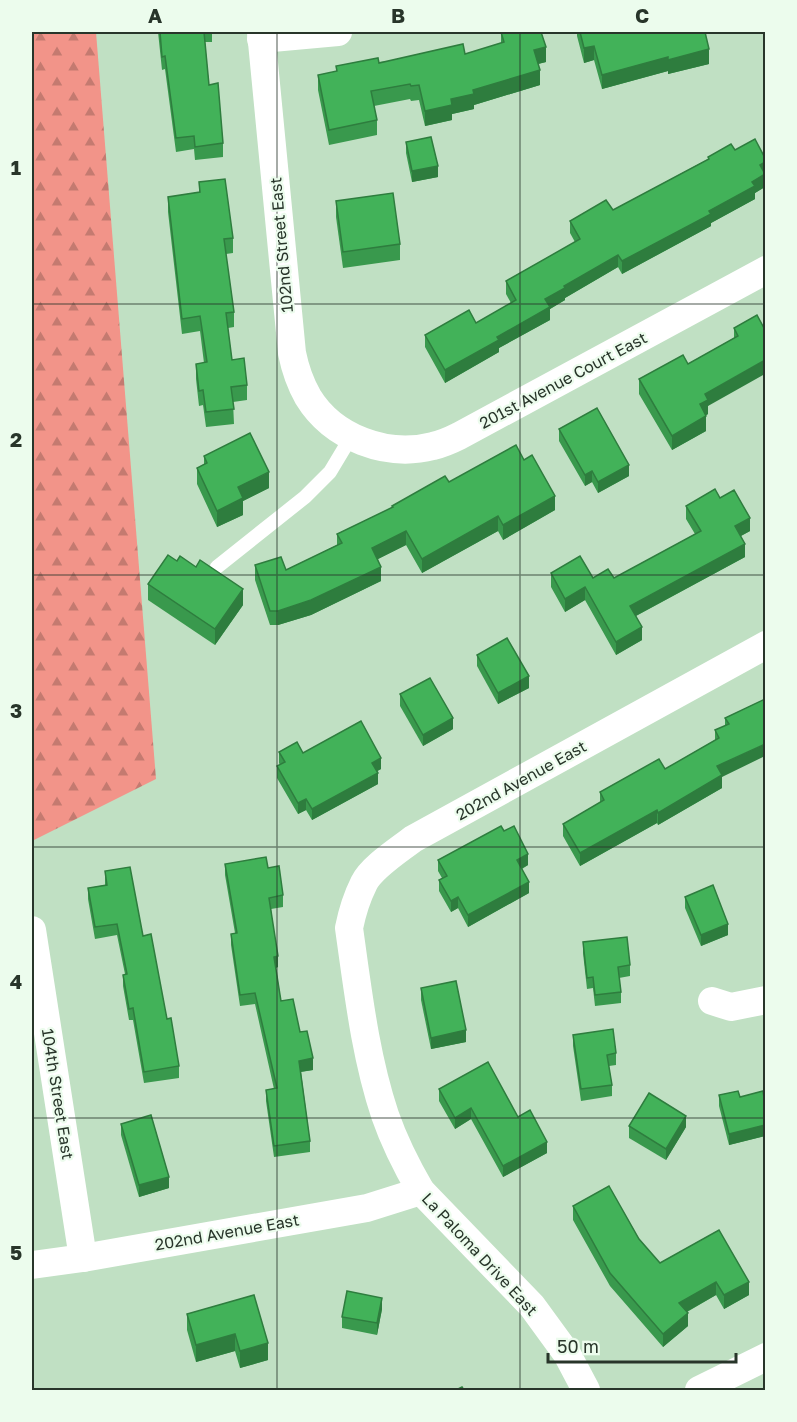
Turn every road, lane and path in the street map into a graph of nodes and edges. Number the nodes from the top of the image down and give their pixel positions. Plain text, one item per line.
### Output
1 (338, 32) edge
2 (261, 35) edge
3 (765, 270) edge
4 (351, 437) junction
5 (217, 567) dead end
6 (765, 645) edge
7 (32, 930) edge
8 (355, 970) joint
9 (765, 1000) edge
10 (712, 1001) dead end
11 (421, 1191) junction
12 (83, 1258) junction
13 (32, 1265) edge
14 (765, 1357) edge
15 (586, 1390) edge
16 (699, 1390) edge

1 - 2 street
2 - 4 street, 102nd Street East
3 - 4 street, 201st Avenue Court East
4 - 5 lane
6 - 8 street, 202nd Avenue East
7 - 12 street, 104th Street East
8 - 11 street, La Paloma Drive East
9 - 10 street
11 - 12 street, 202nd Avenue East
11 - 15 street, La Paloma Drive East
12 - 13 street, 202nd Avenue East
14 - 16 street

